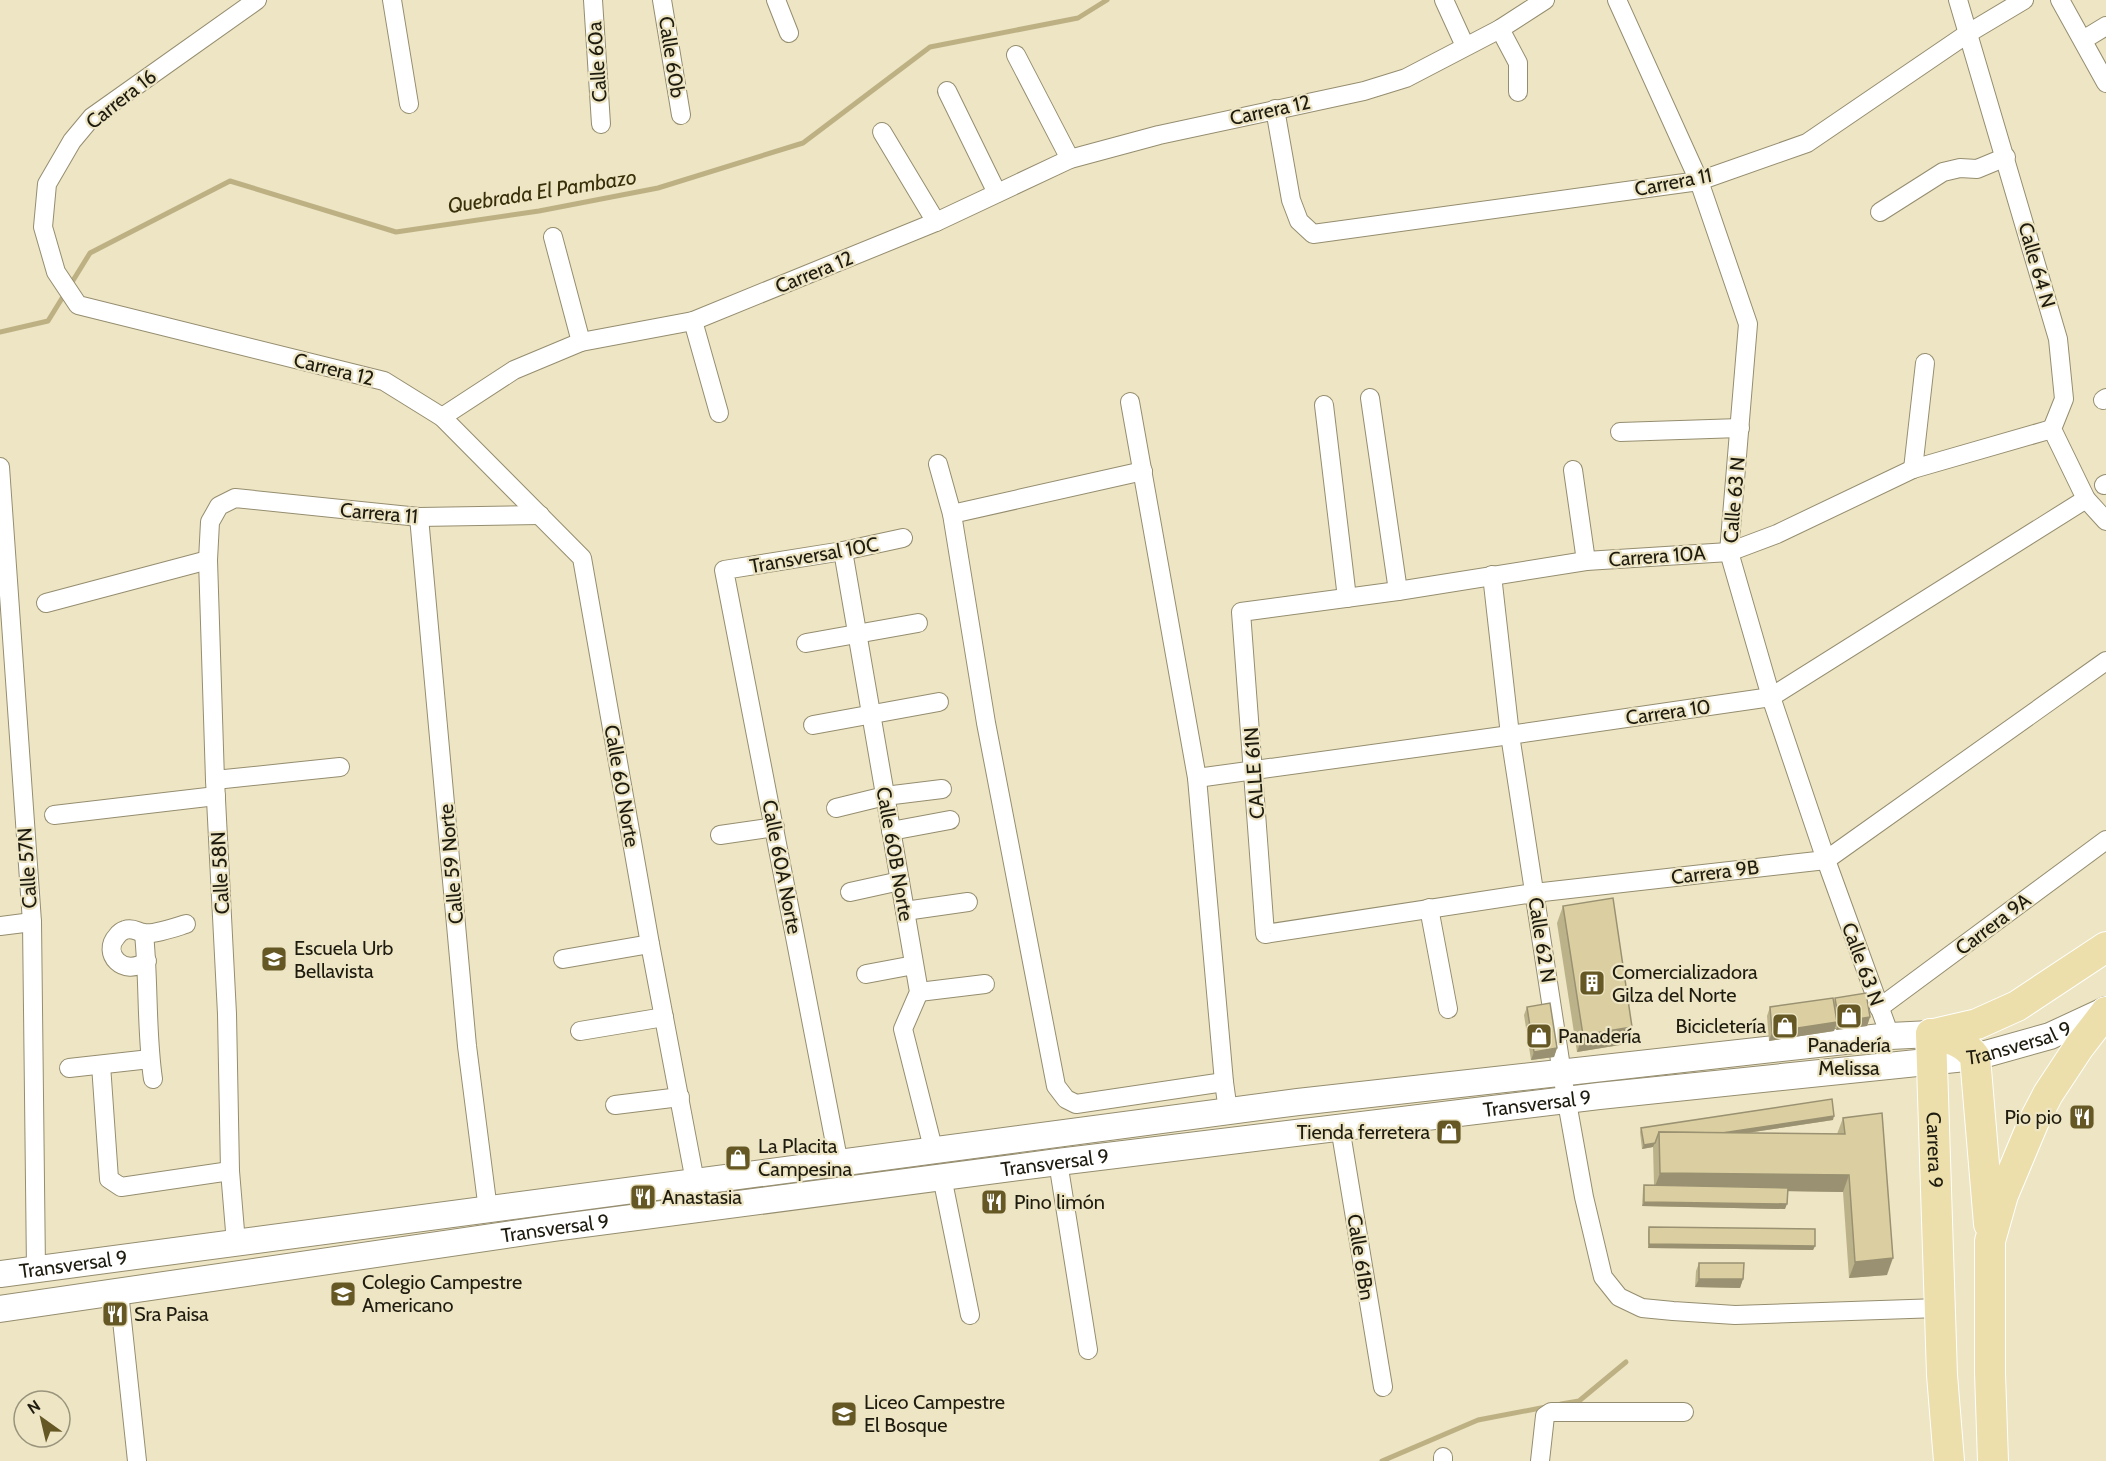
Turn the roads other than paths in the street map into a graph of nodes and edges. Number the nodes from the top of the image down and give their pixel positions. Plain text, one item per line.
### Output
1 (257, 0) edge
2 (392, 0) edge
3 (593, 0) edge
4 (662, 0) edge
5 (776, 0) edge
6 (1444, 0) edge
7 (1545, 0) edge
8 (1617, 0) edge
9 (1958, 0) edge
10 (2024, 0) edge
11 (2060, 0) edge
12 (1522, 7) edge
13 (2106, 26) edge
14 (1500, 28) junction
15 (789, 33) dead end
16 (1967, 34) junction
17 (2083, 40) junction
18 (1465, 46) junction
19 (1016, 55) dead end
20 (2106, 83) edge
21 (947, 91) dead end
22 (1518, 92) dead end
23 (409, 104) dead end
24 (1275, 109) junction
25 (681, 115) dead end
26 (601, 124) dead end
27 (882, 132) dead end
28 (2006, 157) junction
29 (1070, 159) junction
30 (1700, 181) junction
31 (997, 193) junction
32 (1880, 212) dead end
33 (936, 222) junction
34 (553, 237) dead end
35 (78, 305) joint
36 (693, 321) junction
37 (581, 342) junction
38 (1925, 363) dead end
39 (1370, 398) dead end
40 (1130, 402) dead end
41 (1324, 405) dead end
42 (719, 413) dead end
43 (442, 417) junction
44 (1740, 428) junction
45 (2052, 429) junction
46 (1620, 432) dead end
47 (938, 464) dead end
48 (0, 467) edge
49 (1913, 469) junction
50 (1573, 470) dead end
51 (1143, 471) junction
52 (2086, 499) junction
53 (219, 506) joint
54 (952, 514) junction
55 (540, 515) junction
56 (419, 517) junction
57 (2106, 521) edge
58 (903, 538) dead end
59 (843, 551) junction
60 (1729, 552) junction
61 (208, 560) junction
62 (1586, 561) junction
63 (724, 570) joint
64 (1492, 575) junction
65 (1398, 591) junction
66 (1347, 598) junction
67 (45, 603) dead end
68 (1241, 612) joint
69 (918, 623) dead end
70 (858, 634) junction
71 (5, 640) edge
72 (806, 643) dead end
73 (2106, 661) edge
74 (1771, 697) junction
75 (939, 702) dead end
76 (871, 715) junction
77 (813, 725) dead end
78 (1510, 735) junction
79 (339, 768) dead end
80 (1254, 770) junction
81 (1197, 778) junction
82 (215, 788) junction
83 (942, 789) dead end
84 (885, 796) junction
85 (836, 808) dead end
86 (54, 815) dead end
87 (950, 820) dead end
88 (775, 827) junction
89 (891, 831) junction
90 (720, 835) dead end
91 (2106, 840) edge
92 (1826, 860) junction
93 (900, 881) junction
94 (849, 892) dead end
95 (1534, 893) junction
96 (968, 902) dead end
97 (1429, 909) junction
98 (905, 911) junction
99 (32, 922) junction
100 (186, 924) dead end
101 (0, 926) edge
102 (144, 934) junction
103 (1265, 934) joint
104 (650, 945) junction
105 (2106, 947) edge
106 (563, 959) dead end
107 (147, 961) junction
108 (914, 965) junction
109 (866, 974) dead end
110 (985, 984) dead end
111 (919, 992) junction
112 (1879, 1008) junction
113 (1448, 1009) dead end
114 (2106, 1011) edge
115 (664, 1017) junction
116 (580, 1031) dead end
117 (1890, 1036) junction
118 (1932, 1049) junction
119 (1975, 1057) junction
120 (150, 1059) junction
121 (101, 1065) junction
122 (69, 1068) dead end
123 (1562, 1072) junction
124 (153, 1079) dead end
125 (1224, 1082) junction
126 (680, 1097) junction
127 (1566, 1100) junction
128 (615, 1105) dead end
129 (1228, 1111) junction
130 (1340, 1127) junction
131 (934, 1152) junction
132 (1058, 1162) junction
133 (839, 1164) junction
134 (230, 1171) junction
135 (942, 1177) junction
136 (696, 1183) junction
137 (700, 1209) junction
138 (488, 1210) junction
139 (1990, 1241) junction
140 (236, 1243) junction
141 (36, 1269) junction
142 (0, 1274) edge
143 (119, 1292) junction
144 (0, 1308) edge
145 (1940, 1308) junction
146 (970, 1315) dead end
147 (1088, 1350) dead end
148 (1383, 1387) dead end
149 (1684, 1412) dead end
150 (137, 1461) edge
151 (1540, 1461) edge
152 (1949, 1461) edge
153 (1993, 1461) edge

1 - 35 street, Carrera 16
2 - 23 street
3 - 26 street, Calle 60a
4 - 25 street, Calle 60b
5 - 15 street
6 - 18 street
7 - 12 street, Carrera 12
8 - 30 street, Calle 63 N
9 - 16 street, Calle 64 N
10 - 16 street, Carrera 11
11 - 17 street
12 - 14 street, Carrera 12
13 - 17 street
14 - 18 street, Carrera 12
14 - 22 street
16 - 28 street, Calle 64 N
16 - 30 street, Carrera 11
17 - 20 street
18 - 24 street, Carrera 12
19 - 29 street
21 - 31 street
24 - 29 street, Carrera 12
24 - 30 street, Carrera 11
27 - 33 street
28 - 32 street
28 - 45 street, Calle 64 N
29 - 31 street, Carrera 12
30 - 44 street, Calle 63 N
31 - 33 street, Carrera 12
33 - 36 street, Carrera 12
34 - 37 street
35 - 43 street, Carrera 12
36 - 37 street, Carrera 12
36 - 42 street
37 - 43 street, Carrera 12
38 - 49 street
39 - 65 street
40 - 51 street
41 - 66 street
43 - 55 street, Calle 60 Norte
44 - 46 street
44 - 60 street, Calle 63 N
45 - 49 street, Carrera 10A
45 - 52 street
47 - 54 street
48 - 71 street, Calle 57N
49 - 60 street, Carrera 10A
50 - 62 street
51 - 54 street
51 - 81 street
52 - 57 street
52 - 74 street, Carrera 10
53 - 56 street, Carrera 11
53 - 61 street, Calle 58N
54 - 125 street
55 - 56 street, Carrera 11
55 - 104 street, Calle 60 Norte
56 - 138 street, Calle 59 Norte
58 - 59 street, Transversal 10C
59 - 63 street, Transversal 10C
59 - 70 street, Calle 60B Norte
60 - 62 street, Carrera 10A
60 - 74 street, Calle 63 N
61 - 67 street
61 - 82 street, Calle 58N
62 - 64 street, Carrera 10A
63 - 88 street, Calle 60A Norte
64 - 65 street, Carrera 10A
64 - 78 street, Calle 62 N
65 - 66 street, Carrera 10A
66 - 68 street, Carrera 10A
68 - 80 street, CALLE 61N
69 - 70 street
70 - 72 street
70 - 76 street, Calle 60B Norte
71 - 99 street, Calle 57N
73 - 92 street, Carrera 9B
74 - 78 street, Carrera 10
74 - 92 street, Calle 63 N
75 - 76 street
76 - 77 street
76 - 84 street, Calle 60B Norte
78 - 80 street, Carrera 10
78 - 95 street, Calle 62 N
79 - 82 street
80 - 81 street, Carrera 10
80 - 103 street, CALLE 61N
81 - 125 street
82 - 86 street
82 - 134 street, Calle 58N
83 - 84 street
84 - 85 street
84 - 89 street, Calle 60B Norte
87 - 89 street
88 - 90 street
88 - 133 street, Calle 60A Norte
89 - 93 street, Calle 60B Norte
91 - 112 street, Carrera 9A
92 - 95 street, Carrera 9B
92 - 112 street, Calle 63 N
93 - 94 street
93 - 98 street, Calle 60B Norte
95 - 97 street, Carrera 9B
95 - 123 street, Calle 62 N
96 - 98 street
97 - 103 street, Carrera 9B
97 - 113 street
98 - 108 street, Calle 60B Norte
99 - 101 street
99 - 141 street, Calle 57N
100 - 102 street
102 - 107 street
102 - 107 street
104 - 106 street
104 - 115 street, Calle 60 Norte
105 - 118 main road
107 - 120 street
108 - 109 street
108 - 111 street, Calle 60B Norte
110 - 111 street
111 - 131 street
112 - 117 street, Calle 63 N
114 - 119 main road, Transversal 9
114 - 139 main road
115 - 116 street
115 - 126 street, Calle 60 Norte
117 - 118 main road, Transversal 9
117 - 123 main road, Transversal 9
118 - 119 main road
118 - 127 main road, Transversal 9
118 - 145 main road, Carrera 9
119 - 139 main road
120 - 121 street
120 - 124 street
121 - 122 street
121 - 134 street
123 - 127 street, Calle 62 N
123 - 129 main road, Transversal 9
125 - 129 street
126 - 128 street
126 - 136 street, Calle 60 Norte
127 - 130 main road, Transversal 9
127 - 145 street, Calle 62 N
129 - 131 main road, Transversal 9
130 - 132 main road, Transversal 9
130 - 148 street, Calle 61Bn
131 - 133 main road, Transversal 9
132 - 135 main road, Transversal 9
132 - 147 street
133 - 136 main road, Transversal 9
134 - 140 street, Calle 58N
135 - 137 main road, Transversal 9
135 - 146 street
136 - 137 street, Calle 60 Norte
136 - 138 main road, Transversal 9
137 - 143 main road, Transversal 9
138 - 140 main road, Transversal 9
139 - 153 main road
140 - 141 main road, Transversal 9
141 - 142 main road, Transversal 9
143 - 144 main road, Transversal 9
143 - 150 street
145 - 152 main road, Carrera 9
149 - 151 street

